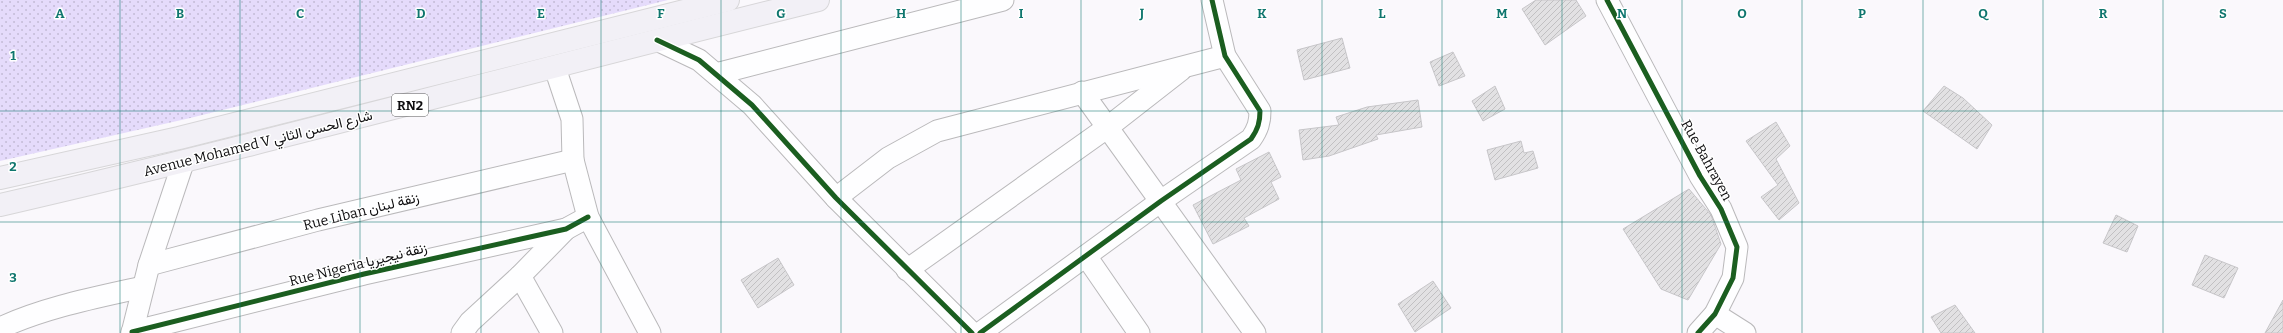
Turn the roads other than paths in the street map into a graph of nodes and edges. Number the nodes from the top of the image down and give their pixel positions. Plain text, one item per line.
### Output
1 (728, 0) edge
2 (818, 0) edge
3 (1003, 0) edge
4 (1212, 0) edge
5 (1607, 0) edge
6 (657, 40) junction
7 (1225, 56) junction
8 (1189, 64) junction
9 (555, 68) junction
10 (716, 74) junction
11 (1082, 92) junction
12 (1108, 127) junction
13 (573, 160) junction
14 (183, 163) junction
15 (0, 178) edge
16 (836, 198) junction
17 (1160, 201) junction
18 (0, 205) edge
19 (588, 217) junction
20 (566, 229) junction
21 (1086, 256) junction
22 (149, 265) junction
23 (907, 270) junction
24 (520, 276) junction
25 (143, 287) junction
26 (1715, 314) junction
27 (0, 328) edge
28 (132, 333) edge
29 (462, 333) edge
30 (552, 333) edge
31 (649, 333) edge
32 (972, 333) edge
33 (980, 333) edge
34 (1139, 333) edge
35 (1255, 333) edge
36 (1698, 333) edge
37 (1745, 333) edge

1 - 15 highway, Avenue Mohamed V شارع الحسن الثاني / RN2
2 - 6 highway, Avenue Mohamed V شارع الحسن الثاني / RN2
3 - 10 street
4 - 7 street
5 - 26 street, Rue Bahrayen
6 - 9 highway, Avenue Mohamed V شارع الحسن الثاني / RN2
6 - 10 street
7 - 8 street
7 - 17 street
8 - 11 street
8 - 12 street
9 - 13 street
9 - 14 highway, Avenue Mohamed V شارع الحسن الثاني / RN2
10 - 16 street
11 - 12 street
11 - 16 street
12 - 17 street
12 - 23 street
13 - 19 street
13 - 22 street, Rue Liban زنقة لبنان
14 - 18 highway, Avenue Mohamed V شارع الحسن الثاني / RN2
14 - 22 street
16 - 23 street
17 - 21 street
17 - 35 street
19 - 20 street, Rue Nigeria زنقة نيجيريا
19 - 31 street
20 - 24 street
20 - 28 street, Rue Nigeria زنقة نيجيريا
21 - 33 street
21 - 34 street
22 - 25 street
23 - 32 street
24 - 29 street
24 - 30 street
25 - 27 street
25 - 28 street
26 - 36 street, Rue Bahrayen
26 - 37 street

